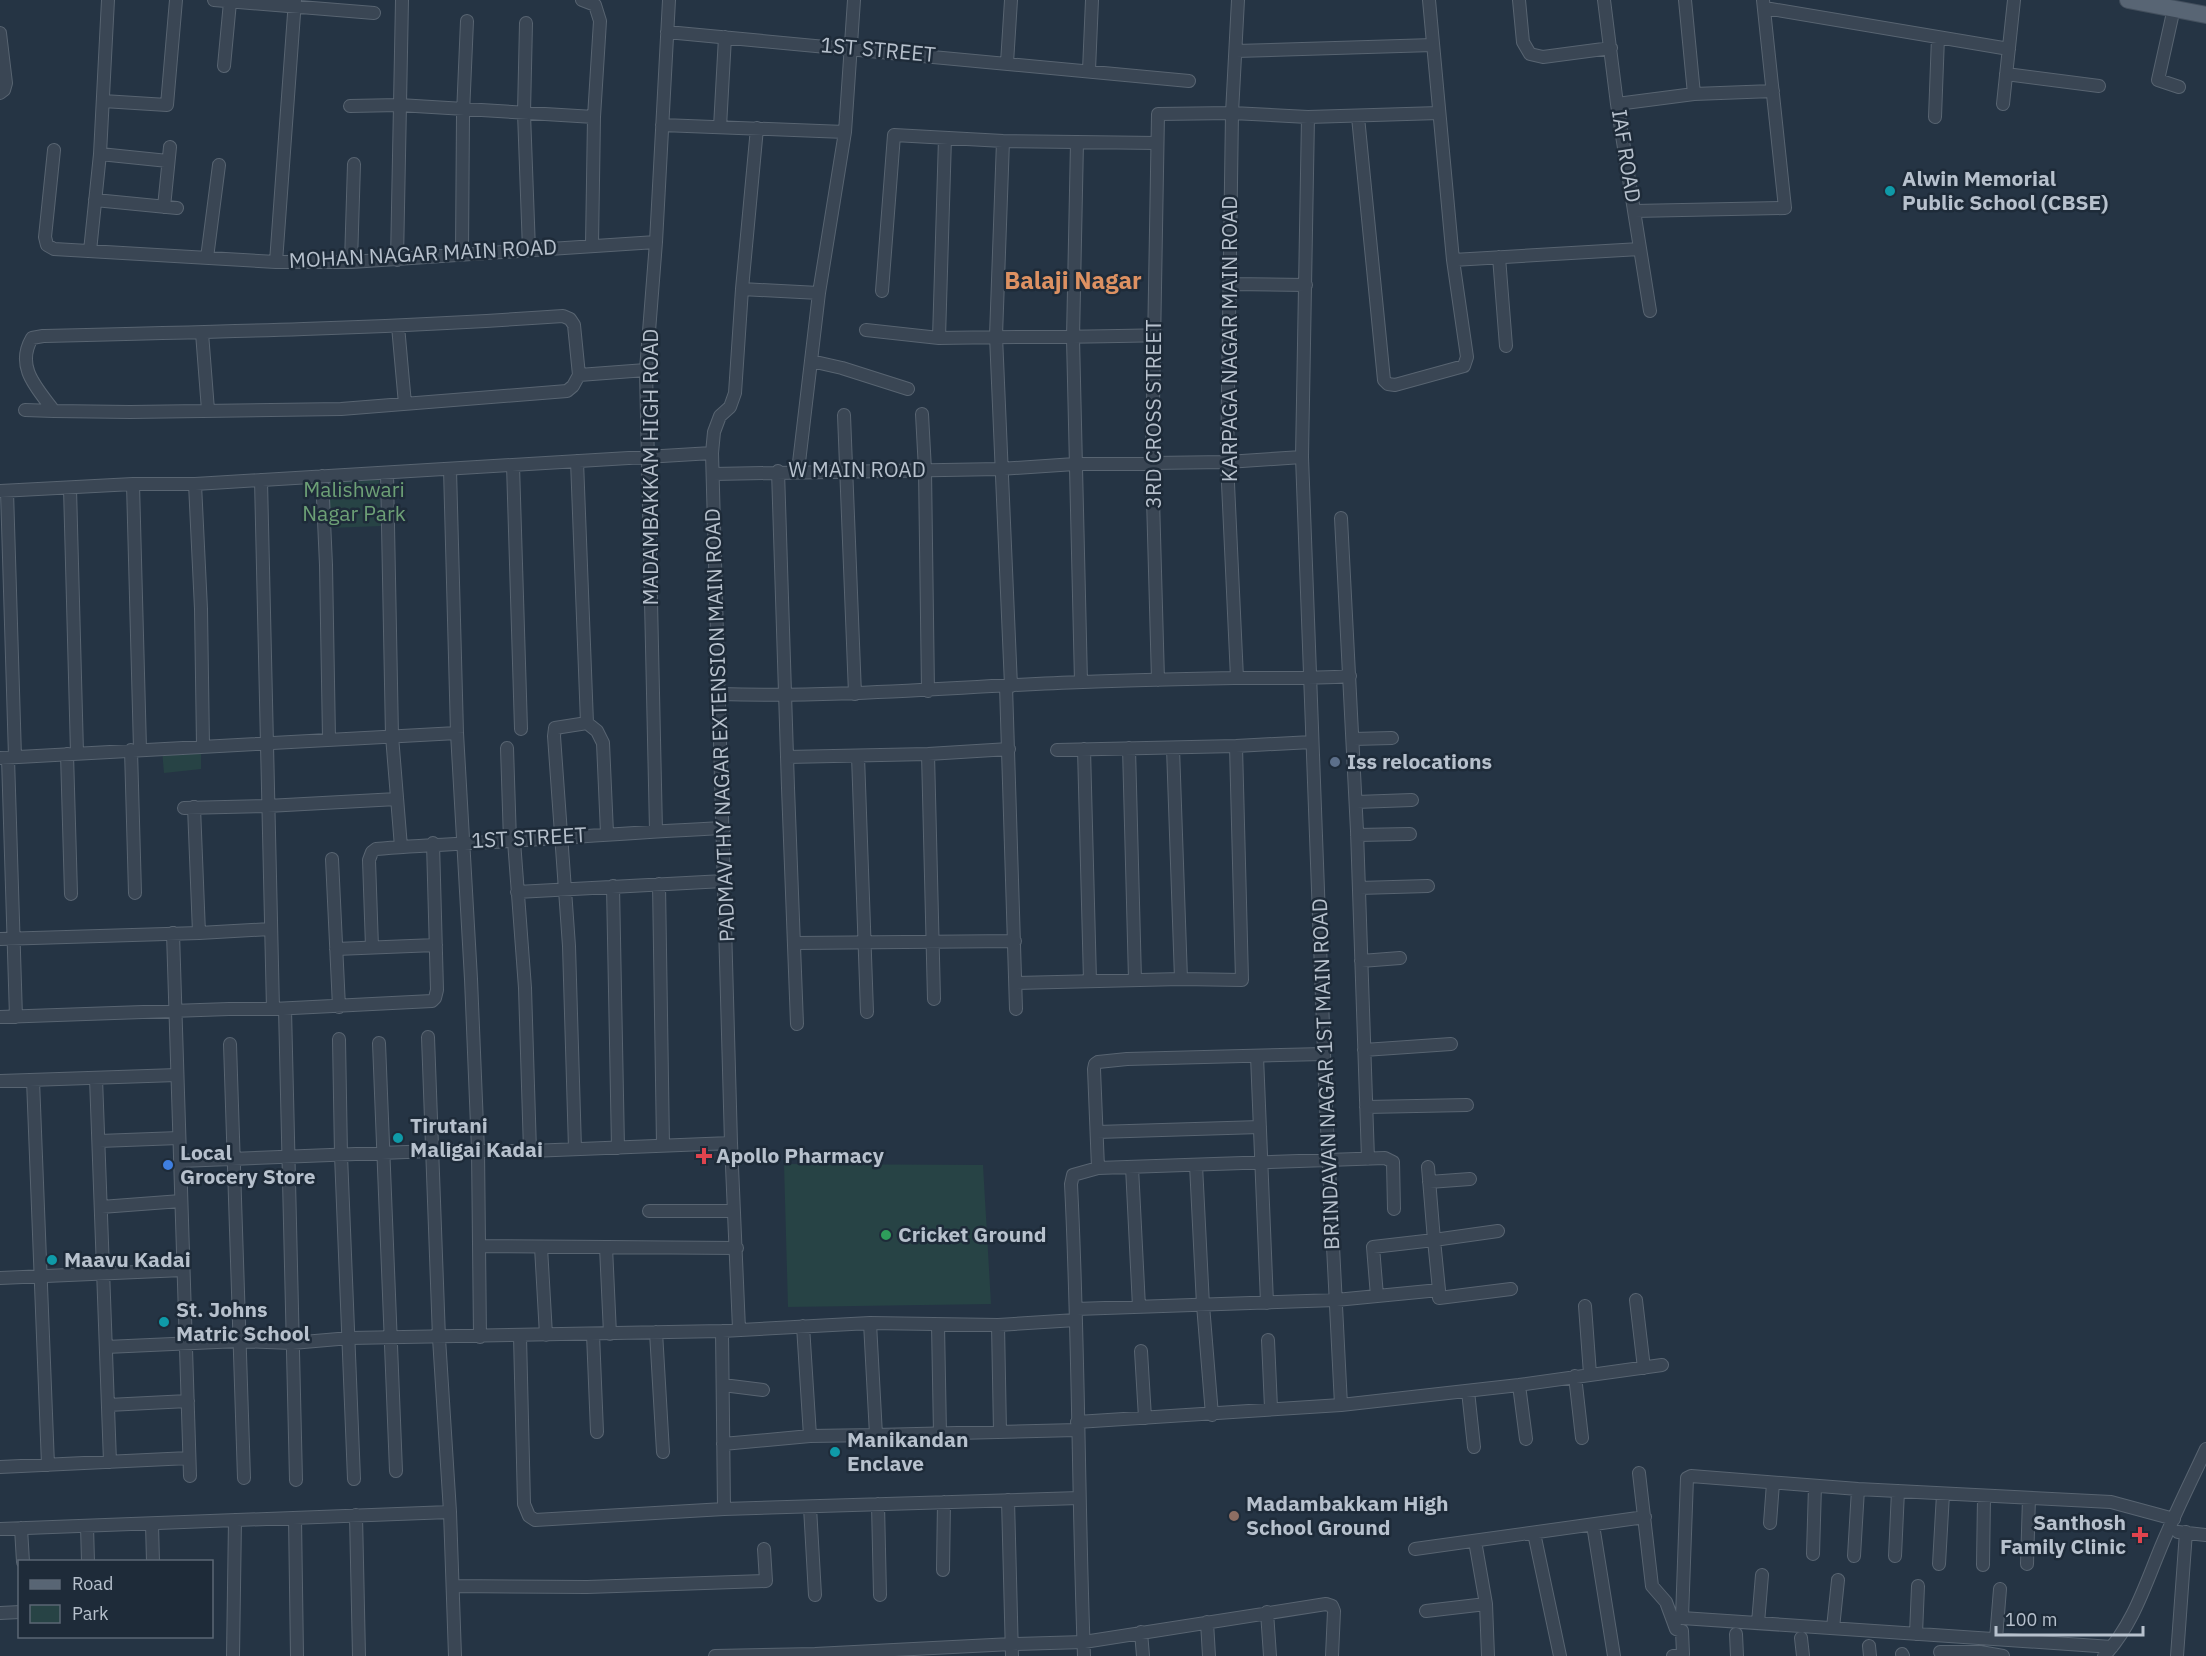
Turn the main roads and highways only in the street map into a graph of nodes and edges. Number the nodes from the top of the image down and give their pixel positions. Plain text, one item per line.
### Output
1 (2128, 0) edge
2 (2206, 13) edge

1 - 2 main road

